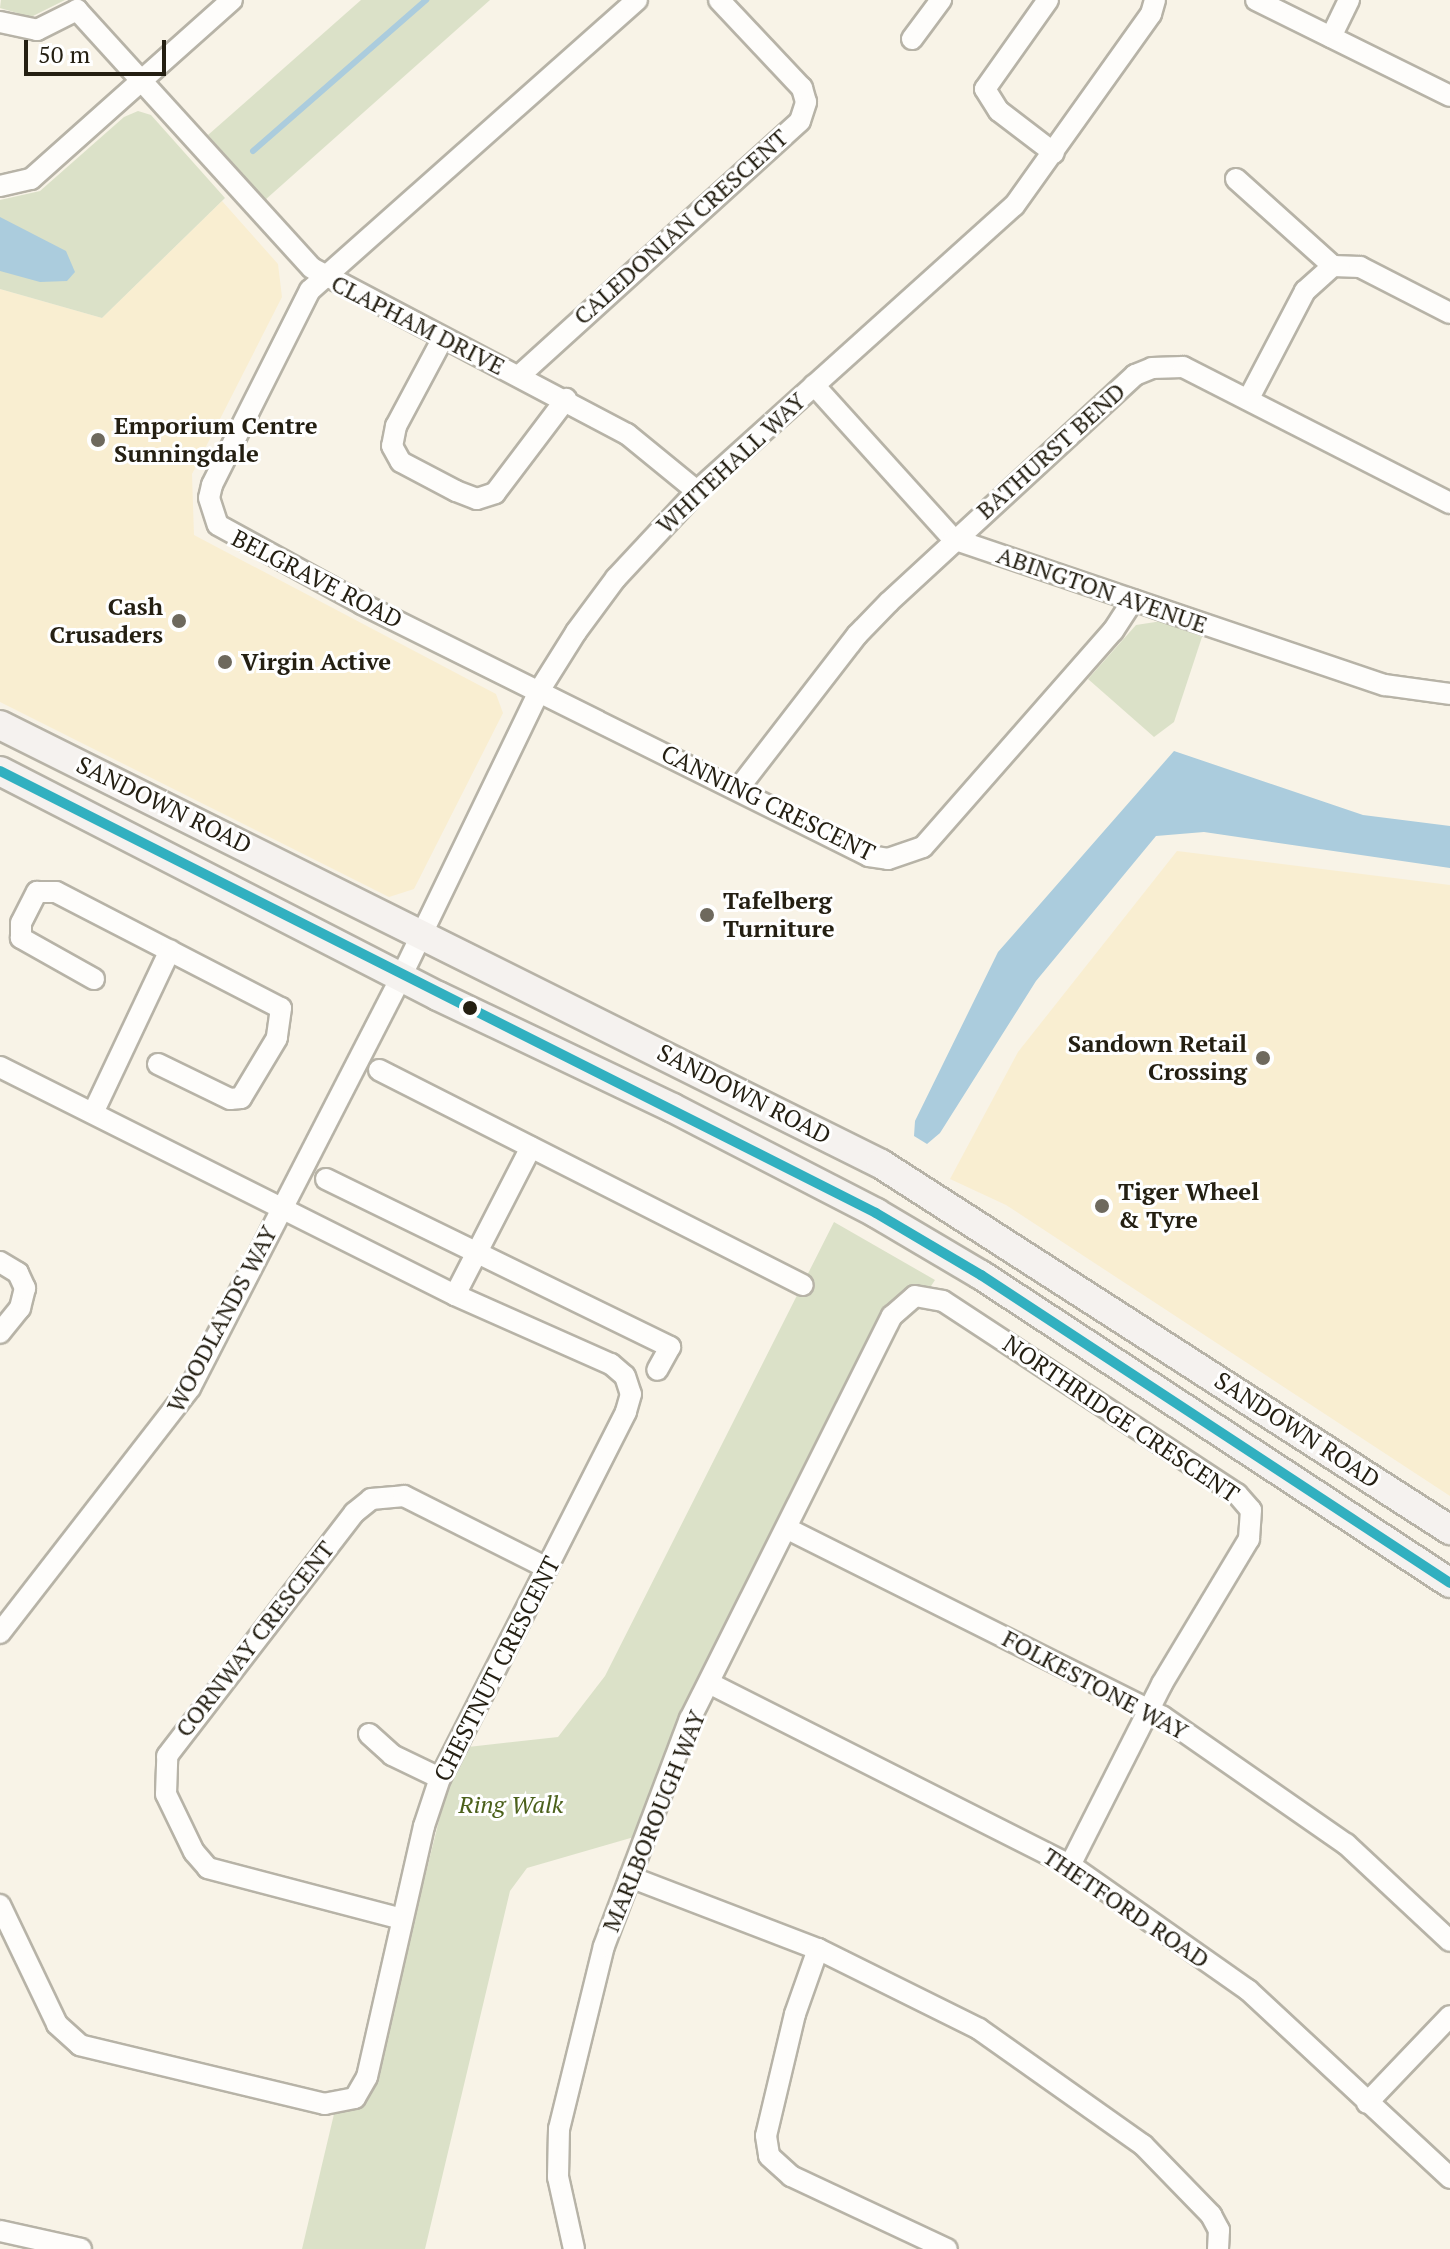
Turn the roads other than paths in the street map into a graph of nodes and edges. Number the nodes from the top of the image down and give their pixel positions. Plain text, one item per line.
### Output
1 (232, 0) edge
2 (637, 0) edge
3 (719, 0) edge
4 (941, 0) edge
5 (1048, 0) edge
6 (1172, 0) edge
7 (1256, 0) edge
8 (1349, 0) edge
9 (79, 5) edge
10 (1153, 7) edge
11 (0, 22) edge
12 (1331, 37) junction
13 (912, 39) dead end
14 (140, 82) junction
15 (1450, 96) edge
16 (1054, 153) junction
17 (1236, 179) dead end
18 (0, 186) edge
19 (1333, 266) junction
20 (324, 278) junction
21 (1450, 313) edge
22 (443, 338) junction
23 (519, 376) junction
24 (814, 385) junction
25 (1249, 398) junction
26 (566, 399) junction
27 (697, 491) junction
28 (1450, 503) edge
29 (953, 539) junction
30 (1133, 600) junction
31 (539, 691) junction
32 (1450, 694) edge
33 (0, 725) edge
34 (0, 771) edge
35 (738, 789) junction
36 (422, 933) junction
37 (170, 950) junction
38 (401, 977) junction
39 (94, 979) dead end
40 (158, 1064) dead end
41 (0, 1067) edge
42 (379, 1070) dead end
43 (93, 1113) junction
44 (531, 1147) junction
45 (326, 1179) dead end
46 (280, 1207) junction
47 (477, 1253) junction
48 (0, 1262) edge
49 (803, 1285) dead end
50 (455, 1295) junction
51 (915, 1296) joint
52 (0, 1333) edge
53 (657, 1370) dead end
54 (788, 1529) junction
55 (1450, 1530) edge
56 (547, 1568) junction
57 (1450, 1583) edge
58 (0, 1633) edge
59 (711, 1684) junction
60 (1150, 1709) junction
61 (369, 1734) dead end
62 (440, 1778) junction
63 (1070, 1865) junction
64 (630, 1877) junction
65 (0, 1905) edge
66 (402, 1919) junction
67 (1450, 1941) edge
68 (818, 1949) junction
69 (1450, 2016) edge
70 (1367, 2103) junction
71 (1450, 2178) edge
72 (0, 2231) edge
73 (81, 2249) edge
74 (574, 2249) edge
75 (947, 2249) edge
76 (1218, 2249) edge

1 - 14 street
2 - 20 street
3 - 23 street, CALEDONIAN CRESCENT
4 - 13 street
5 - 16 street
6 - 10 street, WHITEHALL WAY
7 - 12 street
8 - 12 street
9 - 11 street
9 - 14 street, CLAPHAM DRIVE
10 - 16 street, WHITEHALL WAY
12 - 15 street
14 - 18 street
14 - 20 street, CLAPHAM DRIVE
16 - 24 street, WHITEHALL WAY
17 - 19 street
19 - 21 street
19 - 25 street
20 - 22 street, CLAPHAM DRIVE
20 - 31 street, BELGRAVE ROAD
22 - 23 street, CLAPHAM DRIVE
22 - 26 street
23 - 26 street, CLAPHAM DRIVE
24 - 27 street, WHITEHALL WAY
24 - 29 street, ABINGTON AVENUE
25 - 28 street, BATHURST BEND
25 - 29 street, BATHURST BEND
26 - 27 street, CLAPHAM DRIVE
27 - 31 street, WHITEHALL WAY
29 - 30 street, ABINGTON AVENUE
29 - 35 street, BATHURST BEND
30 - 32 street, ABINGTON AVENUE
30 - 35 street, CANNING CRESCENT
31 - 35 street, CANNING CRESCENT
31 - 36 street, WHITEHALL WAY
33 - 36 main road, SANDOWN ROAD
34 - 38 main road, SANDOWN ROAD
36 - 38 street, WHITEHALL WAY
36 - 55 main road, SANDOWN ROAD
37 - 39 street
37 - 40 street
37 - 43 street
38 - 46 street, WOODLANDS WAY
38 - 57 main road, SANDOWN ROAD
41 - 43 street, CHESTNUT CRESCENT
42 - 44 street
43 - 46 street, CHESTNUT CRESCENT
44 - 47 street
44 - 49 street
45 - 47 street
46 - 50 street, CHESTNUT CRESCENT
46 - 58 street, WOODLANDS WAY
47 - 50 street
47 - 53 street
48 - 52 street
50 - 56 street, CHESTNUT CRESCENT
51 - 54 street, MARLBOROUGH WAY
51 - 60 street, NORTHRIDGE CRESCENT
54 - 59 street, MARLBOROUGH WAY
54 - 60 street, FOLKESTONE WAY
56 - 62 street, CHESTNUT CRESCENT
56 - 66 street, CORNWAY CRESCENT
59 - 63 street, THETFORD ROAD
59 - 64 street, MARLBOROUGH WAY
60 - 63 street
60 - 67 street, FOLKESTONE WAY
61 - 62 street
62 - 66 street, CHESTNUT CRESCENT
63 - 70 street, THETFORD ROAD
64 - 68 street
64 - 74 street, MARLBOROUGH WAY
65 - 66 street, CHESTNUT CRESCENT
68 - 75 street
68 - 76 street
69 - 70 street
70 - 71 street, THETFORD ROAD
72 - 73 street

